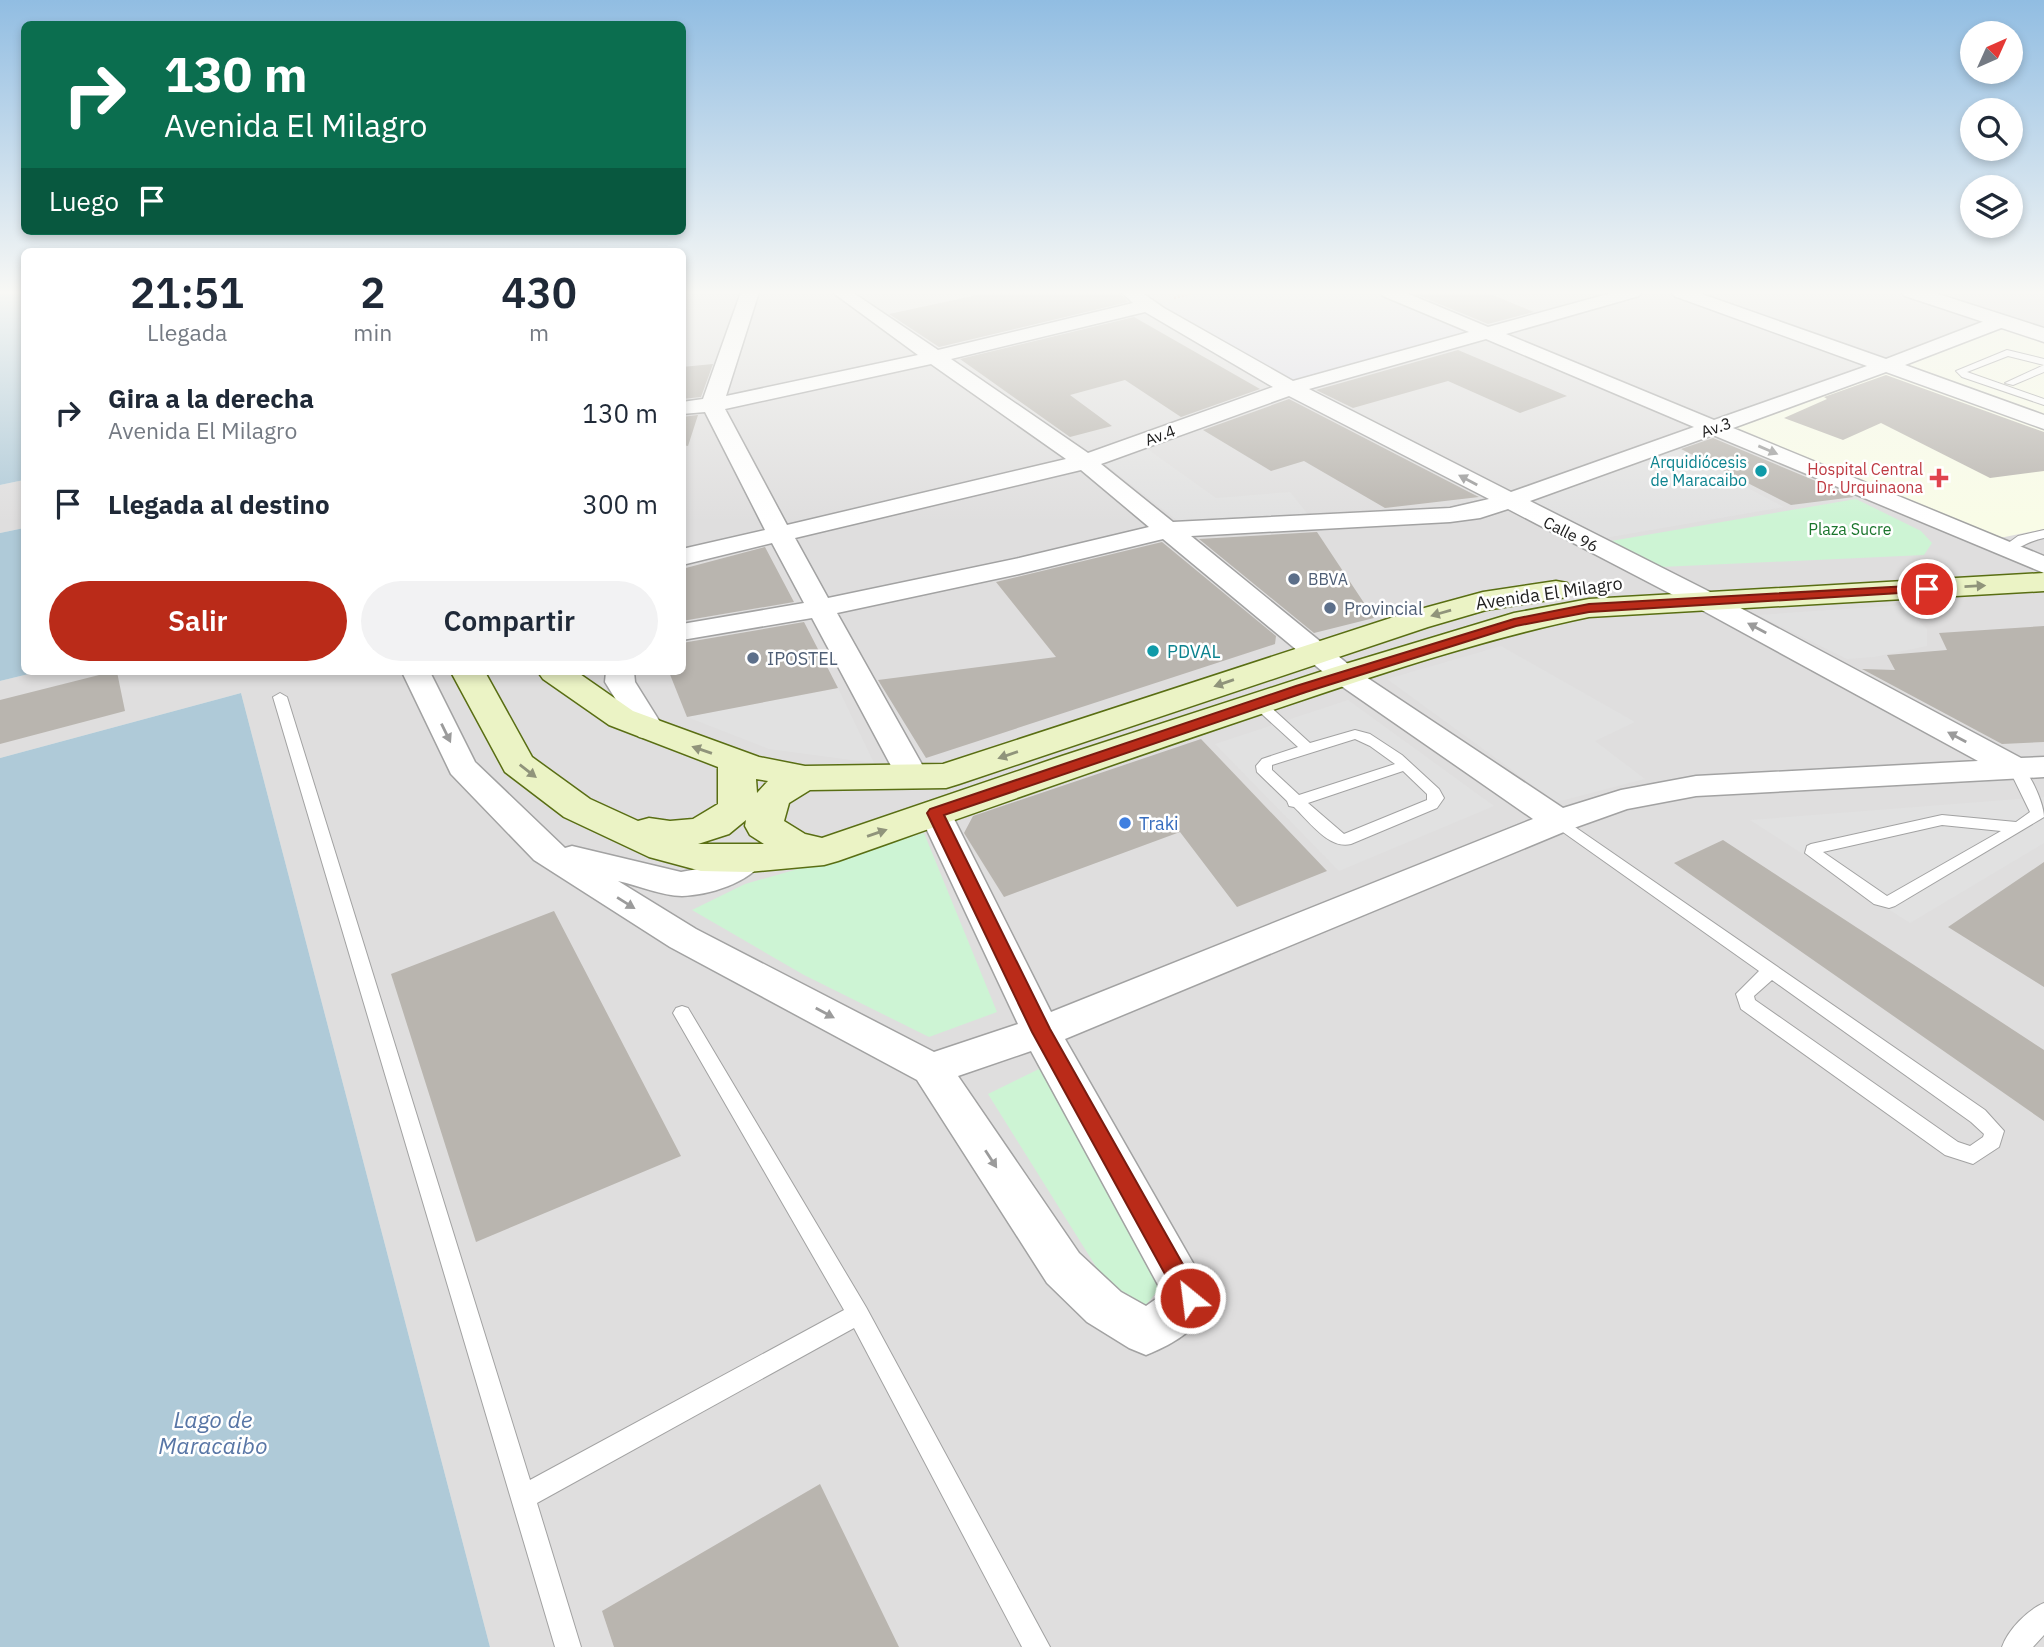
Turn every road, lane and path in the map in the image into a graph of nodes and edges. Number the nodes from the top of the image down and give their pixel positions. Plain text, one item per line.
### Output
1 (724, 369) edge
2 (880, 369) edge
3 (952, 369) edge
4 (1257, 369) edge
5 (1356, 369) edge
6 (1571, 369) edge
7 (1877, 369) edge
8 (1893, 369) edge
9 (1966, 369) edge
10 (2042, 369) edge
11 (2010, 383) dead end
12 (1290, 388) junction
13 (2044, 402) edge
14 (712, 405) junction
15 (686, 408) edge
16 (2044, 422) edge
17 (1713, 428) junction
18 (1085, 462) junction
19 (1508, 502) junction
20 (1167, 530) junction
21 (779, 536) junction
22 (2032, 552) edge
23 (686, 556) edge
24 (1659, 579) junction
25 (2044, 582) edge
26 (1707, 602) junction
27 (821, 608) junction
28 (686, 631) edge
29 (1315, 652) junction
30 (417, 675) edge
31 (470, 675) edge
32 (559, 675) edge
33 (620, 675) edge
34 (1344, 675) junction
35 (280, 697) dead end
36 (1258, 703) junction
37 (650, 730) junction
38 (1308, 749) junction
39 (736, 762) junction
40 (1404, 766) junction
41 (2030, 768) edge
42 (913, 777) junction
43 (805, 778) junction
44 (1294, 802) junction
45 (577, 808) junction
46 (935, 813) junction
47 (1559, 821) junction
48 (2019, 827) junction
49 (546, 852) junction
50 (824, 852) junction
51 (748, 859) junction
52 (1772, 970) junction
53 (682, 1013) dead end
54 (1041, 1032) junction
55 (931, 1069) junction
56 (858, 1314) junction
57 (523, 1497) junction
58 (2044, 1616) edge
59 (568, 1647) edge
60 (1037, 1647) edge
61 (2015, 1647) edge

1 - 14 street
2 - 14 street
3 - 18 street
4 - 12 street, Calle 96
5 - 12 street, Av.4
6 - 17 street
7 - 17 street, Av.3
8 - 16 street
9 - 13 lane
10 - 11 lane
12 - 18 street, Av.4
19 -> 12 street, Calle 96
14 - 15 street
14 - 21 street
17 - 19 street, Av.3
17 -> 22 street
18 - 20 street
18 - 21 street, Av.4
19 - 20 street, Av.3
19 - 24 street, Calle 96
20 - 27 street, Av.3
20 - 29 street
21 - 23 street, Av.4
21 - 27 street
22 - 24 main road, Avenida El Milagro
24 - 26 street, Calle 96
24 -> 29 main road, Avenida El Milagro
26 -> 25 main road, Avenida El Milagro
26 - 34 main road, Avenida El Milagro
41 -> 26 street, Calle 96
27 - 28 street, Av.3
27 - 42 street
29 - 34 street
29 -> 42 main road, Avenida El Milagro
30 -> 49 street
31 -> 45 main road
32 - 37 main road, Avenida El Milagro
33 - 37 street
34 - 36 main road, Avenida El Milagro
34 - 47 street
35 - 57 lane
36 - 38 lane
36 - 46 main road, Avenida El Milagro
39 -> 37 main road, Avenida El Milagro
38 - 40 lane
38 - 44 lane
39 - 43 main road, Avenida El Milagro
39 - 45 main road
40 - 44 lane
40 - 44 lane
41 - 47 street
41 - 48 lane
42 - 43 main road, Avenida El Milagro
43 - 50 main road
45 - 51 main road, Avenida El Milagro
50 -> 46 main road, Avenida El Milagro
46 - 54 street
47 - 52 lane
47 - 54 street
48 - 48 lane
49 - 51 street
49 -> 55 street
50 - 51 main road, Avenida El Milagro
52 - 52 lane
53 - 56 lane
54 - 55 street
55 -> 54 street
56 - 57 lane
56 - 60 lane
57 - 59 lane
58 - 61 lane

